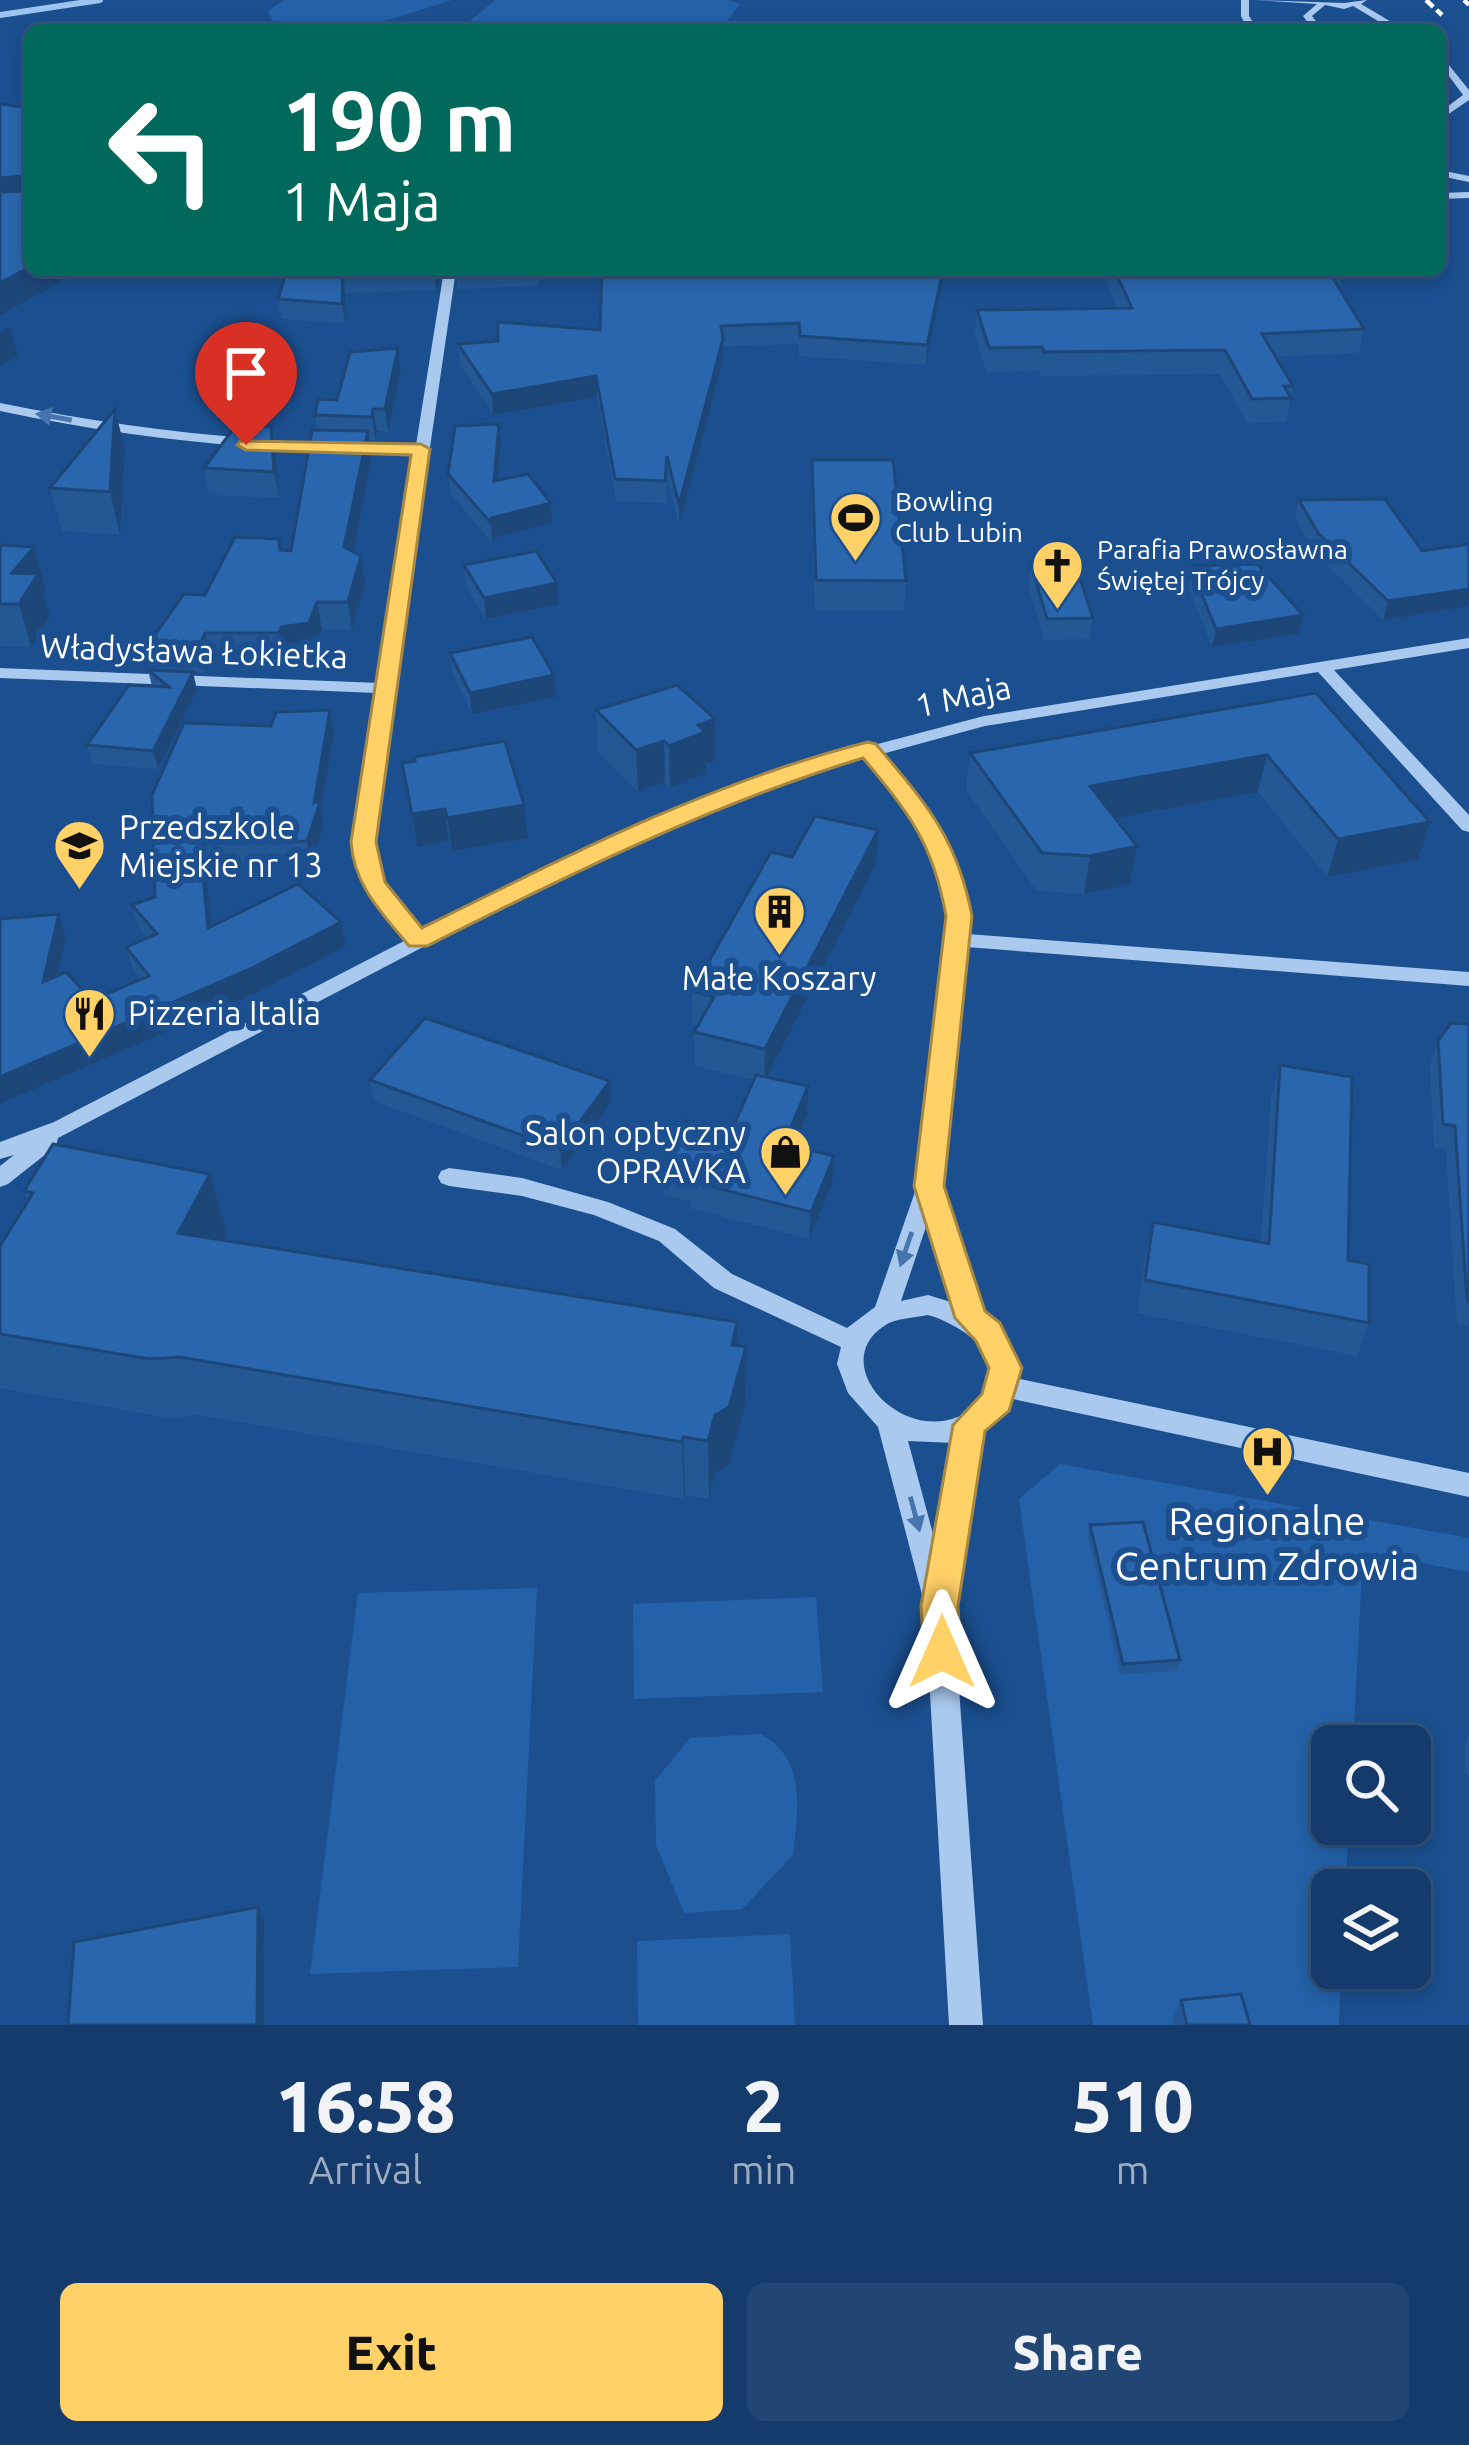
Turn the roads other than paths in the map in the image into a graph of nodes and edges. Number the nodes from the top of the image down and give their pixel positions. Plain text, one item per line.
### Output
1 (1257, 0) edge
2 (1315, 2) edge
3 (1360, 2) edge
4 (1337, 6) junction
5 (1363, 24) edge
6 (1391, 24) edge
7 (1446, 65) edge
8 (1446, 110) edge
9 (1446, 173) edge
10 (1469, 179) edge
11 (448, 276) edge
12 (0, 407) edge
13 (421, 449) junction
14 (1464, 643) edge
15 (1321, 666) junction
16 (0, 674) edge
17 (385, 688) junction
18 (868, 749) junction
19 (1469, 826) edge
20 (418, 940) junction
21 (958, 940) junction
22 (1469, 979) edge
23 (62, 1128) junction
24 (0, 1151) edge
25 (449, 1177) dead end
26 (0, 1178) edge
27 (929, 1186) junction
28 (885, 1312) junction
29 (971, 1318) junction
30 (854, 1342) junction
31 (1004, 1386) junction
32 (890, 1423) junction
33 (970, 1425) junction
34 (1469, 1485) edge
35 (940, 1606) junction
36 (966, 2025) edge

1 - 2 street
2 - 4 street
3 - 4 street
3 - 6 street
4 - 5 street
7 - 8 street
9 - 10 street
11 - 13 street
13 -> 12 street
13 - 17 street
14 - 15 street, 1 Maja
15 - 18 street, 1 Maja
15 - 19 street
16 - 17 street, Władysława Łokietka
17 - 20 street
18 - 20 street, 1 Maja
18 - 21 street
20 - 23 street, 1 Maja
21 - 22 street
21 - 27 street
23 - 24 street
23 - 26 street
25 - 30 street
27 -> 28 street
27 - 29 street
28 - 29 street
28 - 30 street
29 - 31 street
30 - 32 street
31 - 33 street
31 - 34 street
32 - 33 street
32 -> 35 street
33 - 35 street
35 - 36 street

